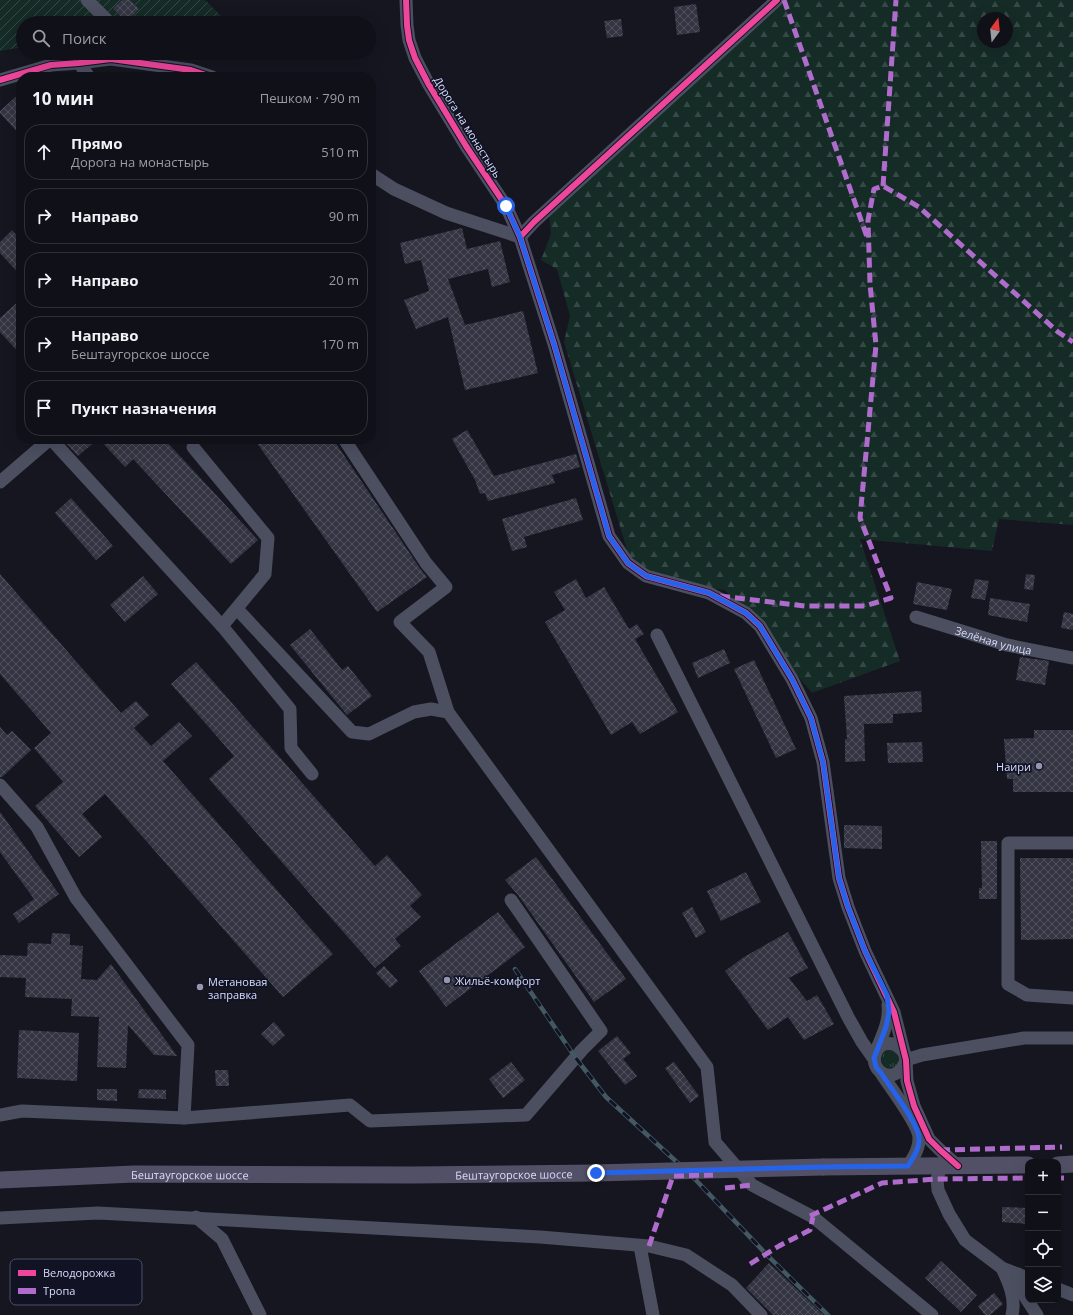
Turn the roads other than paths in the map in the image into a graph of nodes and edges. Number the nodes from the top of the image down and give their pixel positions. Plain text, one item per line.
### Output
1 (87, 0) edge
2 (406, 0) edge
3 (777, 0) edge
4 (103, 16) edge
5 (103, 60) edge
6 (118, 60) edge
7 (146, 60) edge
8 (79, 63) junction
9 (151, 65) junction
10 (27, 72) edge
11 (85, 72) edge
12 (197, 72) edge
13 (16, 75) edge
14 (0, 80) edge
15 (376, 177) edge
16 (520, 237) junction
17 (44, 444) edge
18 (55, 444) edge
19 (347, 444) edge
20 (193, 447) dead end
21 (0, 482) edge
22 (237, 609) junction
23 (916, 617) dead end
24 (222, 626) junction
25 (657, 635) dead end
26 (1073, 658) edge
27 (448, 712) junction
28 (312, 774) dead end
29 (0, 785) edge
30 (1073, 843) edge
31 (511, 900) dead end
32 (887, 995) junction
33 (1073, 998) edge
34 (1073, 1038) edge
35 (875, 1055) junction
36 (905, 1056) junction
37 (881, 1073) junction
38 (0, 1114) edge
39 (184, 1118) junction
40 (1073, 1164) edge
41 (1025, 1165) edge
42 (1061, 1165) edge
43 (908, 1166) junction
44 (941, 1166) junction
45 (958, 1166) junction
46 (0, 1180) edge
47 (196, 1217) junction
48 (0, 1218) edge
49 (640, 1246) junction
50 (1002, 1268) junction
51 (1023, 1276) edge
52 (1061, 1290) edge
53 (1073, 1295) edge
54 (260, 1315) edge
55 (653, 1315) edge
56 (761, 1315) edge
57 (932, 1315) edge
58 (1012, 1315) edge
59 (1037, 1315) edge

1 - 4 street
2 - 16 street, Дорога на монастырь
3 - 16 street
5 - 8 street
6 - 9 street
7 - 9 street
8 - 10 street
8 - 11 street
9 - 12 street
13 - 14 street
15 - 16 street
16 - 32 street, Дорога на монастырь
17 - 21 street
18 - 24 street
19 - 27 street
20 - 22 street
22 - 24 street
22 - 27 street
23 - 26 street, Зелёная улица
24 - 28 street
25 - 35 street
27 - 57 street
29 - 39 street
30 - 33 street
31 - 39 street
32 - 35 street
32 - 36 street, Дорога на монастырь
34 - 36 street
35 - 36 street
35 - 37 street
36 - 37 street
36 - 45 street, Дорога на монастырь
37 - 43 street
38 - 39 street
40 - 42 main road
41 - 45 main road, Бештаугорское шоссе
43 - 44 main road, Бештаугорское шоссе
43 - 46 main road, Бештаугорское шоссе, bridge
44 - 45 main road, Бештаугорское шоссе
44 - 50 street
47 - 48 street
47 - 49 street
47 - 54 street
49 - 55 street
49 - 56 street
50 - 51 street
50 - 58 street
51 - 59 street
52 - 53 street

